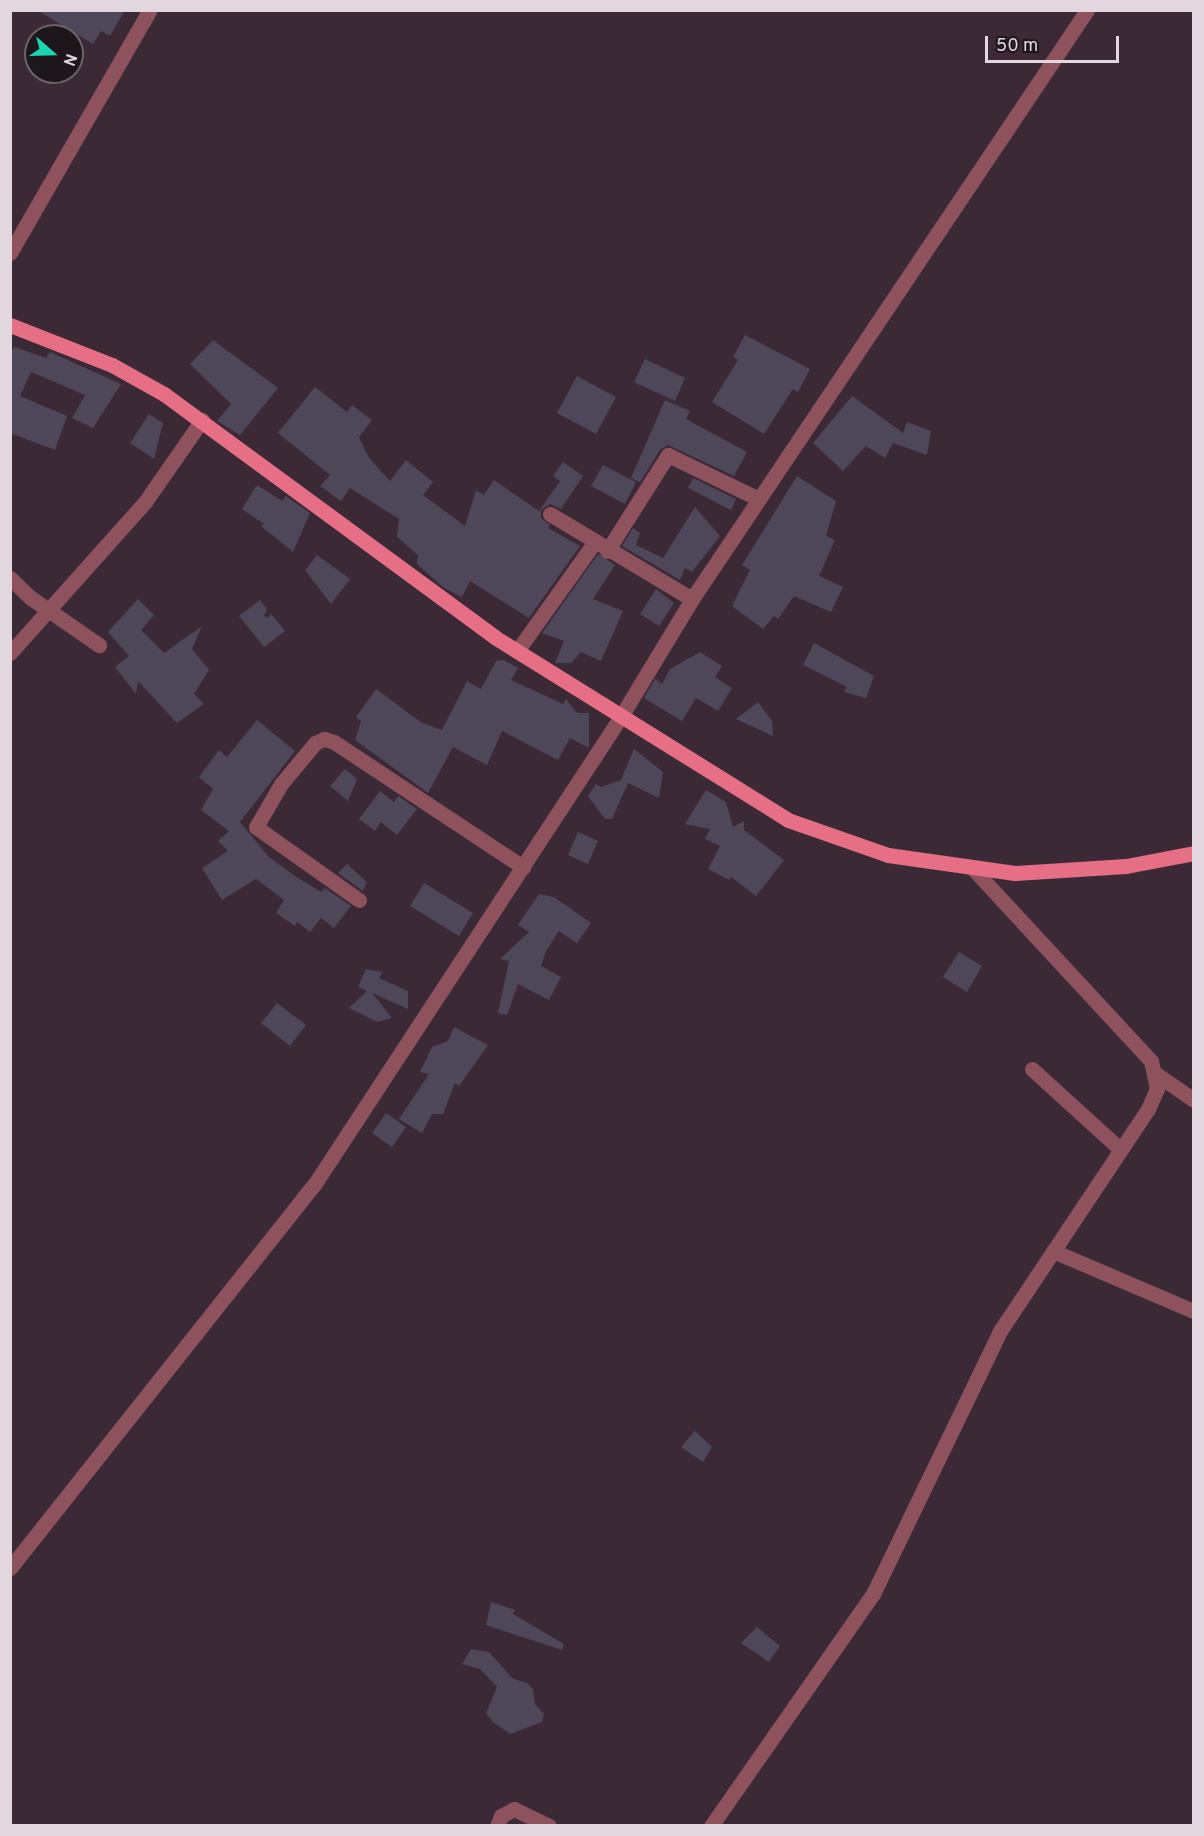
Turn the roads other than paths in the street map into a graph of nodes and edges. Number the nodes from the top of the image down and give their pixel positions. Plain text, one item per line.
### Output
1 (150, 10) edge
2 (1087, 10) edge
3 (10, 253) edge
4 (10, 325) edge
5 (202, 420) junction
6 (759, 499) junction
7 (550, 514) dead end
8 (601, 547) junction
9 (10, 578) edge
10 (692, 599) junction
11 (49, 610) junction
12 (99, 645) dead end
13 (517, 651) junction
14 (10, 653) edge
15 (620, 718) junction
16 (1194, 853) edge
17 (523, 867) junction
18 (972, 868) junction
19 (359, 900) dead end
20 (1032, 1069) dead end
21 (1156, 1074) junction
22 (1194, 1100) edge
23 (1121, 1150) junction
24 (1053, 1251) junction
25 (1194, 1311) edge
26 (10, 1569) edge
27 (497, 1826) edge
28 (549, 1826) edge
29 (711, 1826) edge

1 - 3 street
2 - 6 street
4 - 5 main road
5 - 11 street
5 - 13 main road
6 - 8 street
6 - 10 street
7 - 8 street
8 - 10 street
8 - 13 street
9 - 11 street
10 - 15 street
11 - 12 street
11 - 14 street
13 - 15 main road
15 - 17 street
15 - 18 main road
16 - 18 main road
17 - 19 street
17 - 26 street
18 - 21 street
20 - 23 street
21 - 22 street
21 - 23 street
23 - 24 street
24 - 25 street
24 - 29 street
27 - 28 street

